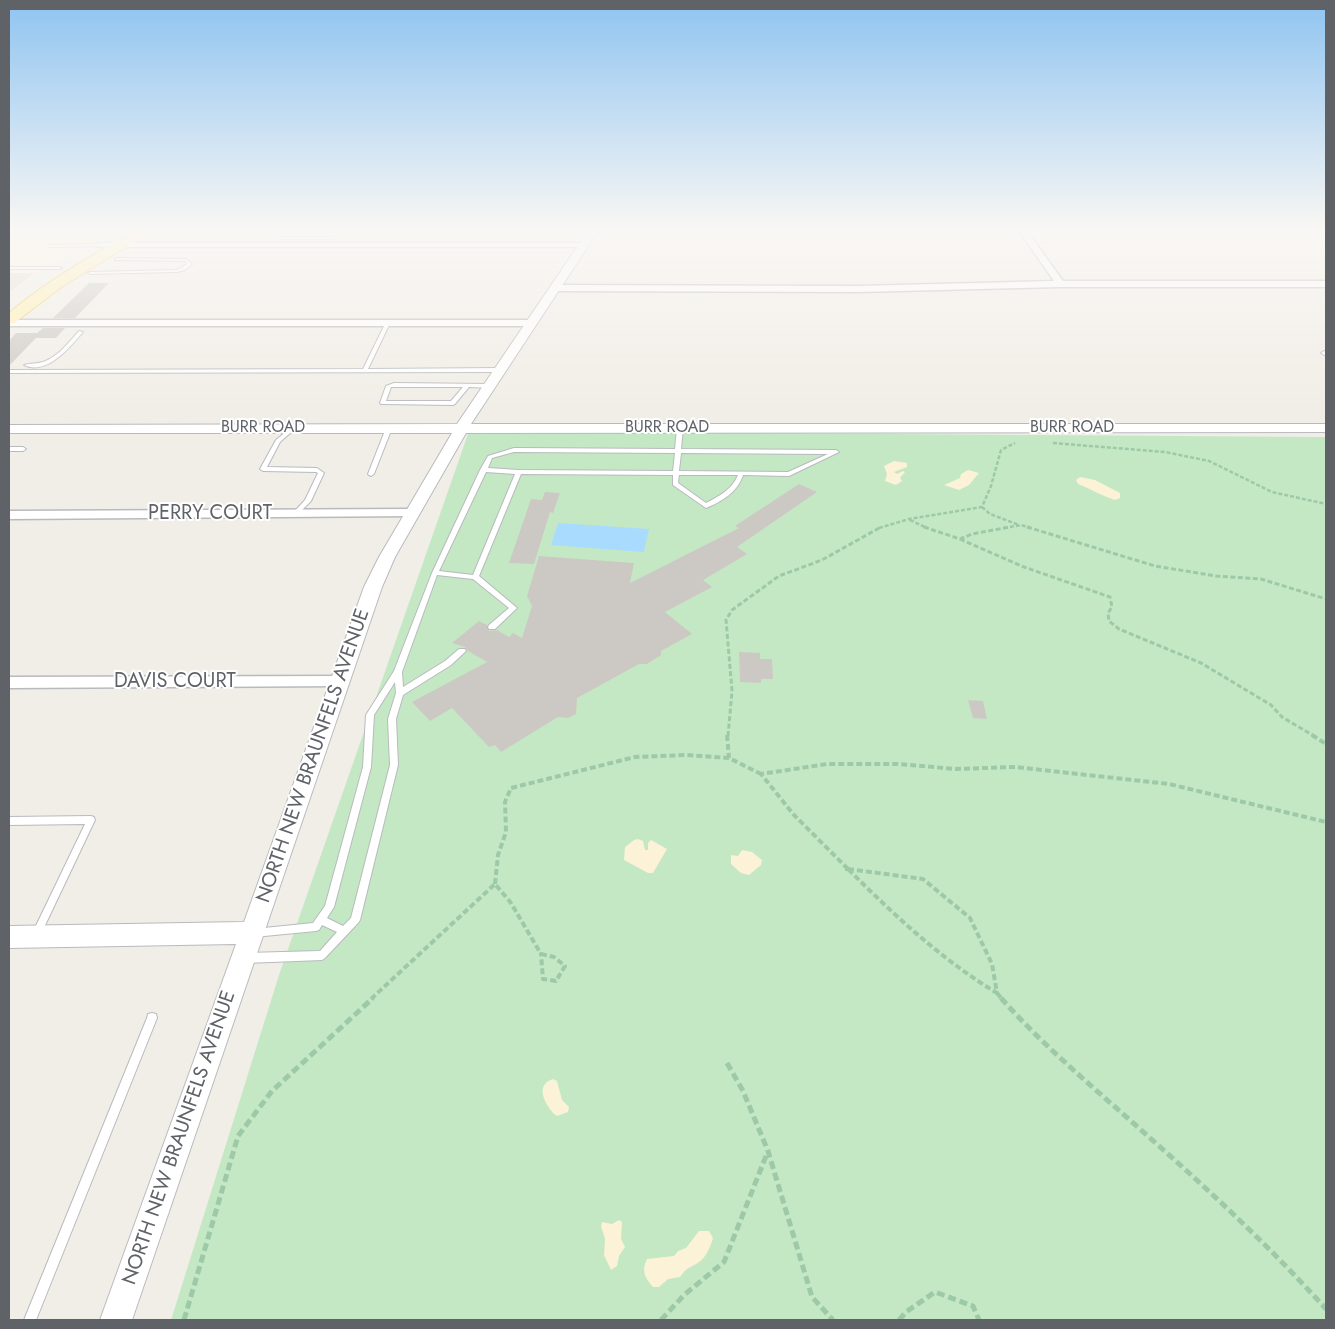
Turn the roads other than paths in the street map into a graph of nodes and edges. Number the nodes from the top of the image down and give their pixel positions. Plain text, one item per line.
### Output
1 (25, 293) edge
2 (44, 293) edge
3 (551, 293) edge
4 (9, 304) edge
5 (9, 320) edge
6 (531, 322) junction
7 (388, 323) junction
8 (9, 324) edge
9 (74, 332) dead end
10 (81, 332) dead end
11 (66, 347) junction
12 (27, 365) dead end
13 (365, 370) junction
14 (500, 370) junction
15 (9, 372) edge
16 (467, 386) junction
17 (490, 386) junction
18 (293, 428) junction
19 (389, 428) junction
20 (462, 428) junction
21 (680, 428) junction
22 (1326, 428) edge
23 (9, 429) edge
24 (9, 449) edge
25 (23, 449) dead end
26 (677, 452) junction
27 (483, 470) junction
28 (519, 472) junction
29 (371, 474) dead end
30 (741, 474) junction
31 (675, 475) junction
32 (296, 513) junction
33 (411, 513) junction
34 (9, 515) edge
35 (435, 573) junction
36 (475, 577) junction
37 (492, 627) dead end
38 (462, 651) dead end
39 (398, 672) junction
40 (341, 681) junction
41 (9, 683) edge
42 (400, 693) junction
43 (9, 821) edge
44 (321, 920) junction
45 (344, 931) junction
46 (9, 937) edge
47 (35, 937) junction
48 (248, 946) junction
49 (152, 1018) dead end
50 (30, 1320) edge
51 (116, 1320) edge

1 - 4 main road
2 - 5 main road
3 - 6 street, NORTH NEW BRAUNFELS AVENUE
6 - 7 street
6 - 14 street, NORTH NEW BRAUNFELS AVENUE
7 - 8 street
7 - 13 lane
9 - 11 lane
10 - 11 lane
11 - 12 lane
13 - 14 lane
13 - 15 lane
14 - 17 street, NORTH NEW BRAUNFELS AVENUE
16 - 16 lane
16 - 17 lane
17 - 20 street, NORTH NEW BRAUNFELS AVENUE
18 - 19 street, BURR ROAD
18 - 23 street, BURR ROAD
18 - 32 lane
19 - 20 street, BURR ROAD
19 - 29 lane
20 - 21 street, BURR ROAD
20 - 33 street, NORTH NEW BRAUNFELS AVENUE
21 - 22 street, BURR ROAD
21 - 26 lane
24 - 25 lane
26 - 27 lane
26 - 30 lane
26 - 31 lane
27 - 28 lane
27 - 35 lane
28 - 31 lane
28 - 36 lane
30 - 31 lane
30 - 31 lane
32 - 33 street, PERRY COURT
32 - 34 street, PERRY COURT
33 - 40 street, NORTH NEW BRAUNFELS AVENUE
35 - 36 lane
35 - 39 lane
36 - 37 lane
38 - 42 lane
39 - 42 lane
39 - 44 lane
40 - 41 street, DAVIS COURT
40 - 48 street, NORTH NEW BRAUNFELS AVENUE
42 - 45 lane
43 - 47 lane
44 - 45 lane
44 - 48 lane
45 - 48 lane
46 - 47 street
47 - 48 street
48 - 51 street, NORTH NEW BRAUNFELS AVENUE
49 - 50 lane

